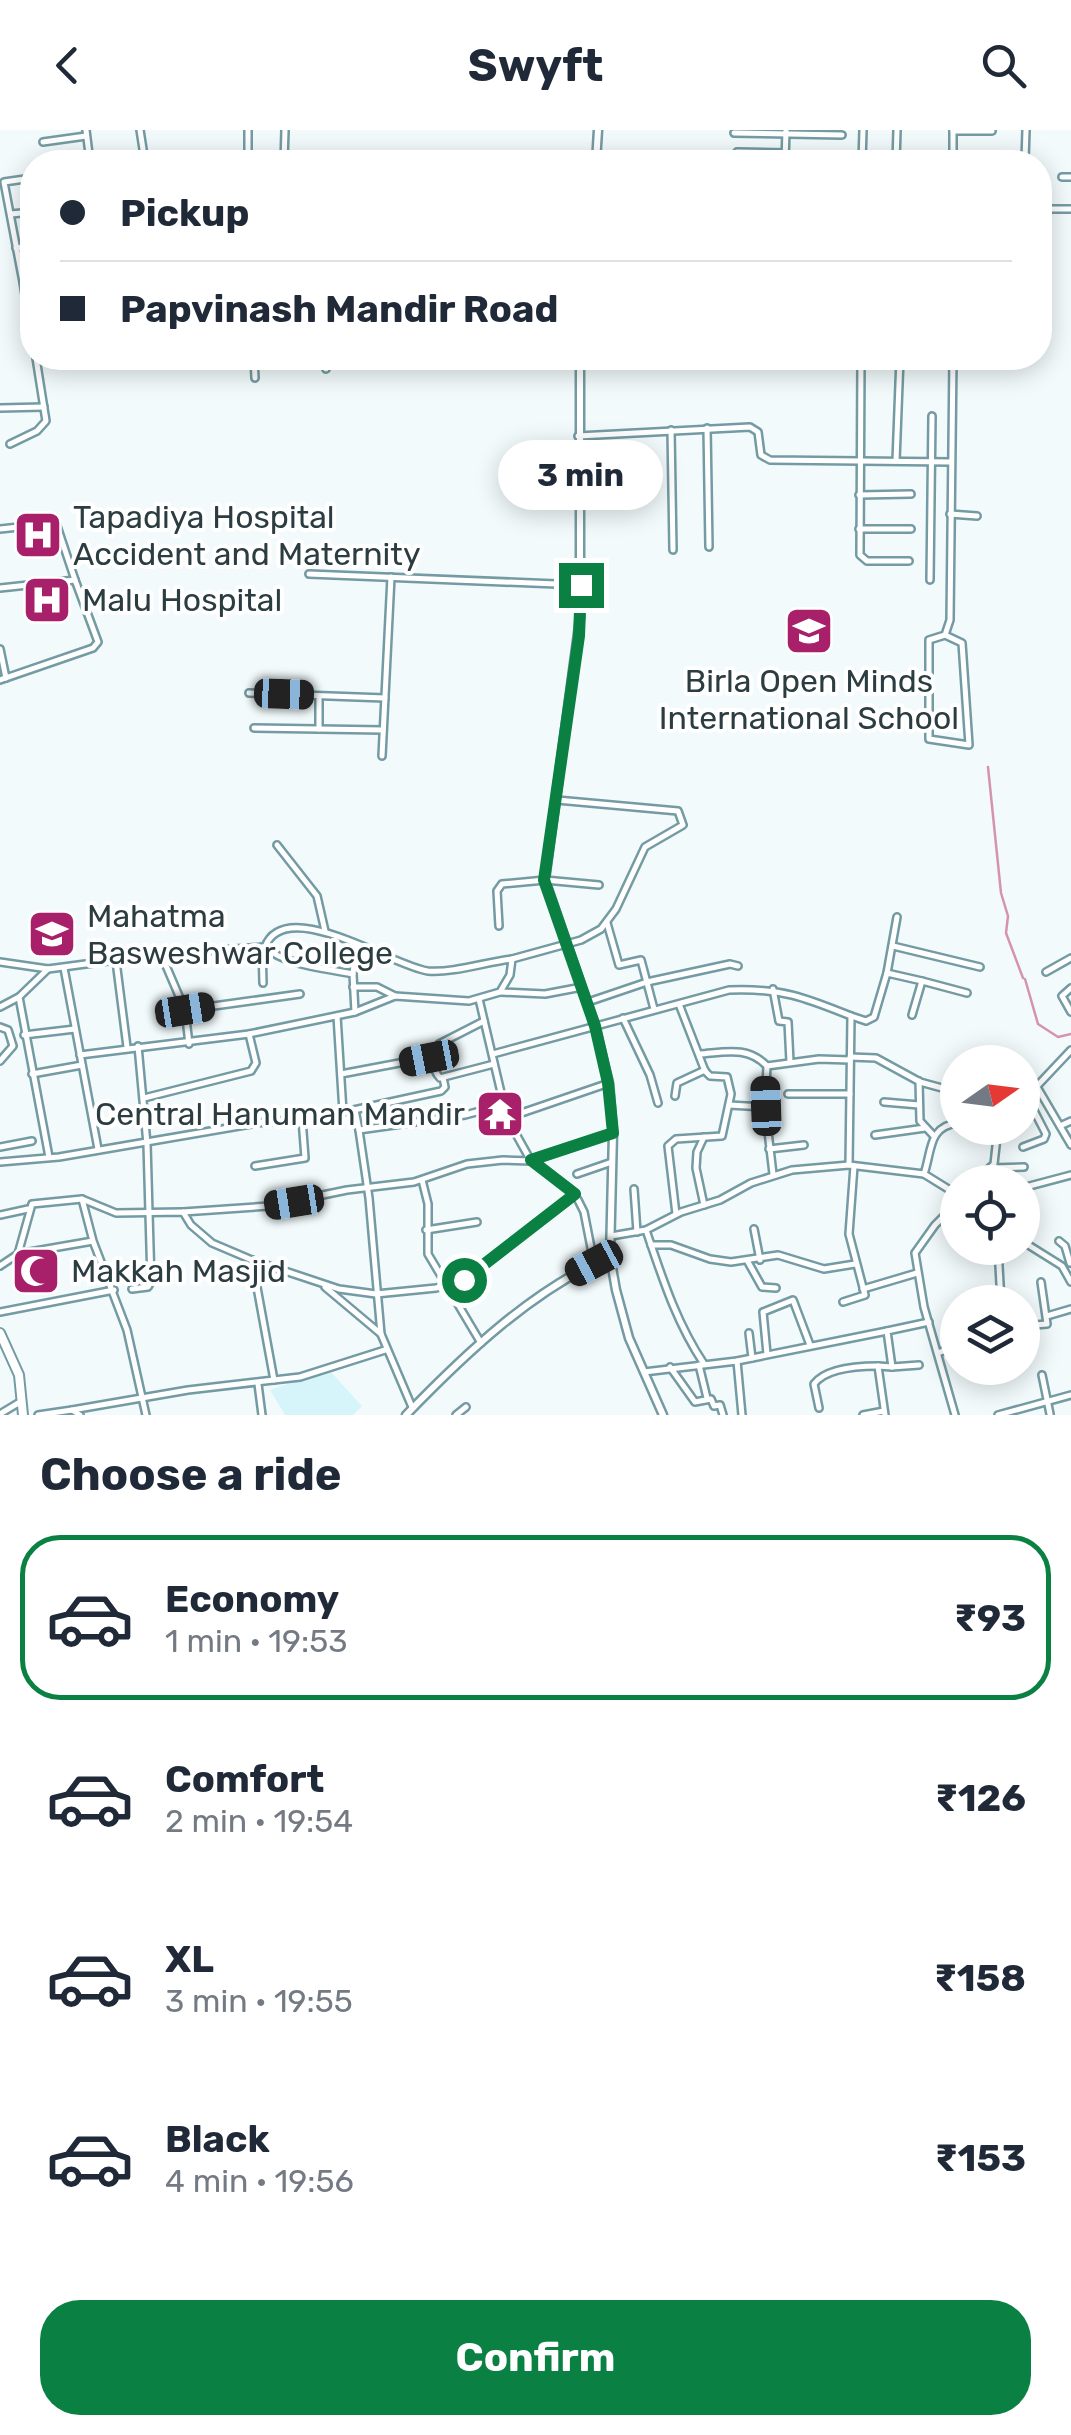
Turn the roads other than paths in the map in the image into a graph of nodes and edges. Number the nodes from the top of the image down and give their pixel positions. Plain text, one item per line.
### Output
1 (140, 130) edge
2 (149, 130) edge
3 (953, 130) edge
4 (992, 130) edge
5 (786, 132) edge
6 (86, 133) edge
7 (734, 134) dead end
8 (842, 136) dead end
9 (43, 142) dead end
10 (1062, 177) dead end
11 (1071, 177) edge
12 (2, 182) edge
13 (20, 213) edge
14 (10, 214) junction
15 (16, 248) junction
16 (20, 248) edge
17 (20, 267) edge
18 (38, 370) edge
19 (255, 370) edge
20 (580, 370) edge
21 (861, 370) edge
22 (900, 370) edge
23 (953, 370) edge
24 (255, 378) dead end
25 (44, 407) junction
26 (0, 408) edge
27 (932, 416) dead end
28 (707, 428) junction
29 (671, 430) junction
30 (578, 436) junction
31 (10, 444) dead end
32 (859, 461) junction
33 (896, 461) junction
34 (931, 462) junction
35 (951, 462) junction
36 (858, 494) junction
37 (911, 494) dead end
38 (950, 514) junction
39 (978, 516) dead end
40 (0, 529) edge
41 (859, 529) junction
42 (911, 529) dead end
43 (710, 547) dead end
44 (673, 550) dead end
45 (909, 560) dead end
46 (309, 574) dead end
47 (391, 577) junction
48 (75, 580) junction
49 (930, 580) dead end
50 (581, 585) junction
51 (0, 588) edge
52 (946, 635) junction
53 (0, 648) edge
54 (3, 679) edge
55 (249, 693) dead end
56 (320, 696) junction
57 (385, 698) junction
58 (254, 728) dead end
59 (320, 729) junction
60 (383, 730) junction
61 (382, 756) dead end
62 (556, 800) junction
63 (278, 846) dead end
64 (544, 880) junction
65 (599, 884) dead end
66 (898, 917) dead end
67 (607, 924) junction
68 (498, 926) dead end
69 (324, 931) junction
70 (356, 945) junction
71 (566, 945) junction
72 (893, 946) junction
73 (264, 947) junction
74 (161, 954) junction
75 (1071, 958) edge
76 (512, 959) junction
77 (0, 962) edge
78 (116, 962) junction
79 (738, 966) dead end
80 (980, 967) dead end
81 (64, 968) junction
82 (48, 969) junction
83 (1046, 972) dead end
84 (887, 973) junction
85 (353, 974) junction
86 (922, 981) junction
87 (647, 982) junction
88 (263, 983) dead end
89 (353, 987) junction
90 (582, 987) junction
91 (1071, 988) edge
92 (773, 990) junction
93 (500, 992) junction
94 (967, 993) dead end
95 (300, 994) dead end
96 (396, 996) junction
97 (19, 997) junction
98 (479, 999) junction
99 (588, 1002) junction
100 (678, 1004) junction
101 (0, 1007) edge
102 (185, 1010) junction
103 (655, 1010) junction
104 (355, 1012) junction
105 (1071, 1012) edge
106 (912, 1014) dead end
107 (336, 1016) junction
108 (851, 1016) junction
109 (623, 1018) junction
110 (484, 1021) junction
111 (0, 1026) edge
112 (595, 1026) junction
113 (75, 1028) junction
114 (249, 1034) junction
115 (25, 1039) junction
116 (189, 1044) junction
117 (13, 1046) junction
118 (138, 1046) junction
119 (127, 1047) junction
120 (1071, 1050) edge
121 (493, 1054) junction
122 (700, 1054) junction
123 (80, 1055) junction
124 (432, 1057) junction
125 (850, 1058) junction
126 (0, 1062) edge
127 (790, 1062) junction
128 (494, 1064) junction
129 (82, 1065) junction
130 (766, 1066) junction
131 (705, 1070) junction
132 (32, 1074) junction
133 (341, 1074) junction
134 (443, 1078) junction
135 (919, 1081) junction
136 (608, 1083) junction
137 (1040, 1084) edge
138 (940, 1087) edge
139 (1040, 1092) edge
140 (788, 1094) dead end
141 (850, 1094) junction
142 (675, 1096) dead end
143 (144, 1098) junction
144 (884, 1102) dead end
145 (658, 1104) dead end
146 (919, 1104) junction
147 (503, 1105) junction
148 (729, 1105) junction
149 (766, 1107) junction
150 (355, 1110) junction
151 (343, 1112) junction
152 (507, 1118) junction
153 (302, 1120) junction
154 (1071, 1121) edge
155 (1060, 1126) junction
156 (926, 1128) junction
157 (940, 1128) edge
158 (359, 1130) junction
159 (613, 1133) junction
160 (874, 1134) dead end
161 (933, 1135) junction
162 (704, 1137) junction
163 (32, 1141) dead end
164 (147, 1144) junction
165 (1028, 1145) edge
166 (1071, 1145) edge
167 (804, 1146) dead end
168 (0, 1147) edge
169 (1023, 1147) dead end
170 (98, 1150) junction
171 (769, 1150) junction
172 (49, 1157) junction
173 (531, 1160) junction
174 (0, 1162) edge
175 (612, 1162) junction
176 (255, 1166) dead end
177 (852, 1166) junction
178 (577, 1174) dead end
179 (772, 1174) junction
180 (924, 1174) junction
181 (1071, 1175) edge
182 (422, 1180) junction
183 (940, 1183) edge
184 (1040, 1183) edge
185 (368, 1187) junction
186 (634, 1189) dead end
187 (575, 1194) junction
188 (82, 1200) junction
189 (704, 1205) junction
190 (28, 1210) junction
191 (183, 1212) junction
192 (149, 1213) junction
193 (676, 1214) junction
194 (0, 1215) edge
195 (940, 1220) edge
196 (477, 1222) dead end
197 (754, 1229) dead end
198 (426, 1230) junction
199 (646, 1230) junction
200 (637, 1232) junction
201 (610, 1236) junction
202 (1059, 1240) dead end
203 (93, 1241) junction
204 (651, 1245) junction
205 (1040, 1253) edge
206 (18, 1254) junction
207 (610, 1256) junction
208 (252, 1260) junction
209 (760, 1260) junction
210 (748, 1262) junction
211 (1070, 1262) edge
212 (594, 1263) junction
213 (854, 1264) junction
214 (0, 1266) edge
215 (1062, 1266) junction
216 (917, 1273) junction
217 (1041, 1282) dead end
218 (1071, 1282) edge
219 (324, 1284) junction
220 (445, 1286) junction
221 (776, 1288) dead end
222 (862, 1288) junction
223 (132, 1289) dead end
224 (114, 1290) junction
225 (376, 1294) junction
226 (844, 1302) dead end
227 (1071, 1309) edge
228 (0, 1312) edge
229 (1047, 1316) junction
230 (929, 1322) junction
231 (1040, 1325) edge
232 (886, 1331) junction
233 (0, 1333) edge
234 (749, 1333) dead end
235 (381, 1334) junction
236 (481, 1343) junction
237 (810, 1345) junction
238 (385, 1350) junction
239 (938, 1352) joint
240 (767, 1354) junction
241 (752, 1358) junction
242 (737, 1361) junction
243 (919, 1364) dead end
244 (702, 1365) junction
245 (878, 1366) junction
246 (670, 1367) junction
247 (892, 1367) junction
248 (644, 1372) junction
249 (1042, 1375) dead end
250 (274, 1382) junction
251 (258, 1384) junction
252 (1071, 1395) edge
253 (143, 1398) junction
254 (707, 1398) junction
255 (22, 1401) junction
256 (1048, 1401) junction
257 (466, 1407) dead end
258 (412, 1408) junction
259 (819, 1408) dead end
260 (72, 1410) junction
261 (884, 1413) edge
262 (0, 1414) edge
263 (1050, 1414) edge
264 (23, 1415) edge
265 (38, 1415) edge
266 (80, 1415) edge
267 (146, 1415) edge
268 (262, 1415) edge
269 (406, 1415) edge
270 (456, 1415) edge
271 (663, 1415) edge
272 (724, 1415) edge
273 (742, 1415) edge
274 (863, 1415) edge
275 (955, 1415) edge
276 (998, 1415) edge

1 - 2 street
3 - 4 street
5 - 7 street
5 - 8 street
6 - 9 street
10 - 11 street
12 - 14 street
13 - 14 street
14 - 15 street
15 - 16 street
15 - 17 street
18 - 25 street
19 - 24 street
20 - 30 street
21 - 32 street
22 - 33 street
23 - 35 street
25 - 26 street
25 - 31 street
27 - 34 street
28 - 29 street
28 - 32 street
28 - 43 street
29 - 30 street
29 - 44 street
30 - 50 street
32 - 33 street
32 - 36 street
33 - 34 street
34 - 35 street
34 - 49 street
35 - 38 street
36 - 37 street
36 - 41 street
38 - 39 street
38 - 52 street
40 - 48 street
41 - 42 street
41 - 45 street
46 - 47 street
47 - 50 street
47 - 57 street
48 - 51 street
48 - 54 street
50 - 62 street
52 - 52 street
53 - 54 street
55 - 56 street
56 - 57 street
56 - 59 street
57 - 60 street
58 - 59 street
59 - 60 street
60 - 61 street
62 - 64 street
62 - 67 street
63 - 69 street
64 - 65 street
64 - 68 street
64 - 71 street
66 - 72 street
67 - 71 street
67 - 87 street
69 - 70 street
69 - 73 street
70 - 76 street
70 - 85 street
71 - 76 street
71 - 90 street
72 - 80 street
72 - 84 street
73 - 74 street
73 - 85 street
73 - 88 street
74 - 78 street
74 - 102 street
75 - 83 street
76 - 93 street
77 - 82 street
78 - 81 street
78 - 119 street
79 - 87 street
81 - 82 street
81 - 113 street
82 - 97 street
84 - 86 street
84 - 108 street
85 - 89 street
86 - 94 street
86 - 106 street
87 - 99 street
87 - 103 street
89 - 96 street
89 - 104 street
90 - 93 street
90 - 99 street
91 - 105 street
92 - 100 street
92 - 108 street
92 - 127 street
93 - 98 street
95 - 102 street
96 - 98 street
96 - 104 street
97 - 101 street
97 - 115 street
98 - 110 street
99 - 112 street
100 - 103 street
100 - 122 street
102 - 116 street
103 - 109 street
104 - 107 street
107 - 114 street
107 - 133 street
108 - 125 street
109 - 112 street
109 - 145 street
110 - 121 street
110 - 124 street
111 - 117 street
112 - 121 street
112 - 136 street
113 - 115 street
113 - 123 street
114 - 116 street
114 - 143 street
115 - 117 street
115 - 132 street
116 - 118 street
117 - 126 street
118 - 119 street
118 - 143 street
119 - 123 street
120 - 137 street
121 - 128 street
122 - 130 street
122 - 131 street
123 - 129 street
124 - 133 street
124 - 134 street
125 - 127 street
125 - 135 street
125 - 141 street
127 - 130 street
128 - 134 street
128 - 147 street
129 - 132 street
129 - 170 street
130 - 149 street
131 - 142 street
131 - 148 street
132 - 172 street
133 - 151 street
134 - 150 street
135 - 138 street
135 - 146 street
136 - 152 street
136 - 159 street
139 - 155 street
140 - 141 street
141 - 177 street
143 - 164 street
144 - 146 street
146 - 156 street
147 - 152 street
147 - 158 street
148 - 149 street
148 - 162 street
149 - 171 street
150 - 151 street
150 - 158 street
151 - 153 street
152 - 173 street
153 - 164 street
153 - 176 street
154 - 155 street
155 - 166 street
156 - 160 street
156 - 161 street
157 - 161 street
158 - 185 street
159 - 173 street
159 - 175 street
161 - 180 street
162 - 189 street
162 - 193 street
163 - 168 street
164 - 170 street
164 - 192 street
165 - 169 street
167 - 171 street
170 - 172 street
171 - 179 street
172 - 174 street
173 - 182 street
173 - 187 street
175 - 178 street
175 - 201 street
177 - 179 street
177 - 180 street
177 - 213 street
179 - 189 street
180 - 183 street
181 - 184 street
182 - 185 street
182 - 198 street
185 - 191 street
185 - 225 street
186 - 200 street
187 - 212 street
187 - 220 street
188 - 190 street
188 - 192 street
188 - 203 street
189 - 193 street
190 - 194 street
190 - 206 street
191 - 192 street
191 - 208 street
192 - 223 street
193 - 199 street
195 - 216 street
196 - 198 street
197 - 209 street
198 - 220 street
199 - 200 street
199 - 204 street
200 - 201 street
201 - 207 street
202 - 211 street
203 - 206 street
203 - 224 street
204 - 210 street
204 - 244 street
205 - 215 street
206 - 214 street
207 - 212 street
207 - 248 street
208 - 219 street
208 - 250 street
209 - 210 street
209 - 213 street
210 - 221 street
211 - 215 street
212 - 236 street
213 - 222 street
215 - 218 street
216 - 222 street
216 - 230 street
217 - 229 street
219 - 225 street
219 - 235 street
220 - 225 street
220 - 236 street
222 - 226 street
224 - 228 street
224 - 253 street
225 - 235 street
227 - 229 street
229 - 231 street
230 - 232 street
230 - 239 street
232 - 237 street
232 - 247 street
233 - 255 main road
234 - 241 street
235 - 238 street
236 - 258 street
237 - 240 street
237 - 240 street
238 - 250 street
238 - 258 street
239 - 275 street
240 - 241 street
241 - 242 street
242 - 244 street
242 - 273 street
243 - 247 street
244 - 246 street
244 - 254 street
245 - 247 street
245 - 259 street
245 - 261 street
246 - 248 street
246 - 254 street
248 - 271 street
249 - 256 street
250 - 251 street
251 - 253 street
251 - 268 street
252 - 256 street
253 - 260 street
253 - 267 street
254 - 272 street
255 - 262 street
255 - 264 main road
256 - 263 street
256 - 276 street
257 - 270 street
258 - 269 street
260 - 265 street
260 - 266 street
261 - 274 street

